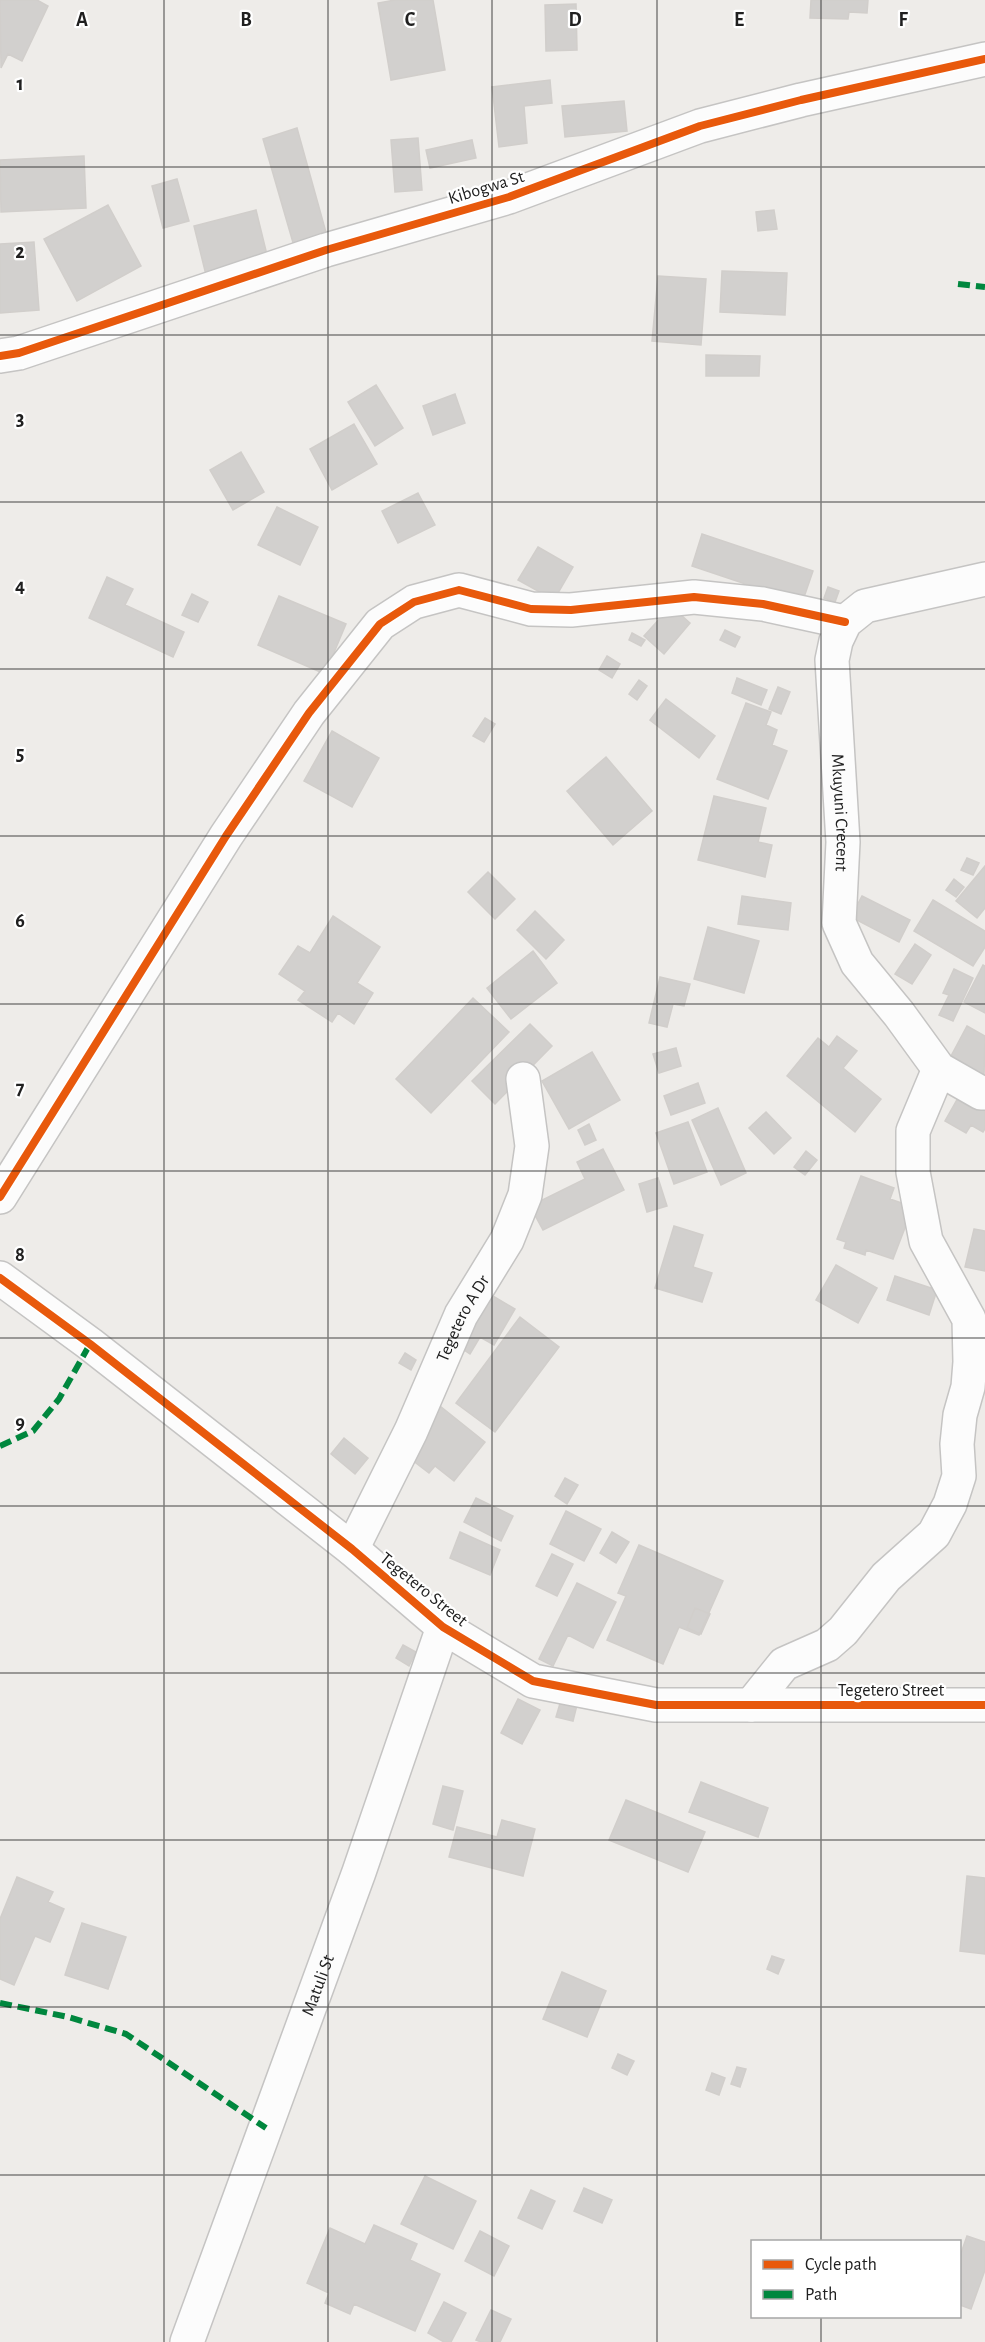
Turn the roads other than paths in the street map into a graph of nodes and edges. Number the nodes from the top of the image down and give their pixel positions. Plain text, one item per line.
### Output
1 (985, 59) edge
2 (0, 356) edge
3 (985, 579) edge
4 (845, 621) junction
5 (939, 1069) junction
6 (523, 1079) dead end
7 (985, 1093) edge
8 (0, 1197) edge
9 (0, 1278) edge
10 (977, 1321) edge
11 (352, 1549) junction
12 (443, 1627) junction
13 (751, 1705) junction
14 (985, 1705) edge
15 (187, 2342) edge

1 - 2 street, Kibogwa St
3 - 4 street
4 - 5 street, Mkuyuni Crecent
4 - 8 street
5 - 7 street, Mkuyuni Crecent
5 - 10 street
6 - 11 street, Tegetero A Dr
9 - 11 street, Tegetero Street
10 - 13 street
11 - 12 street, Tegetero Street
12 - 13 street, Tegetero Street
12 - 15 street, Matuli St
13 - 14 street, Tegetero Street

